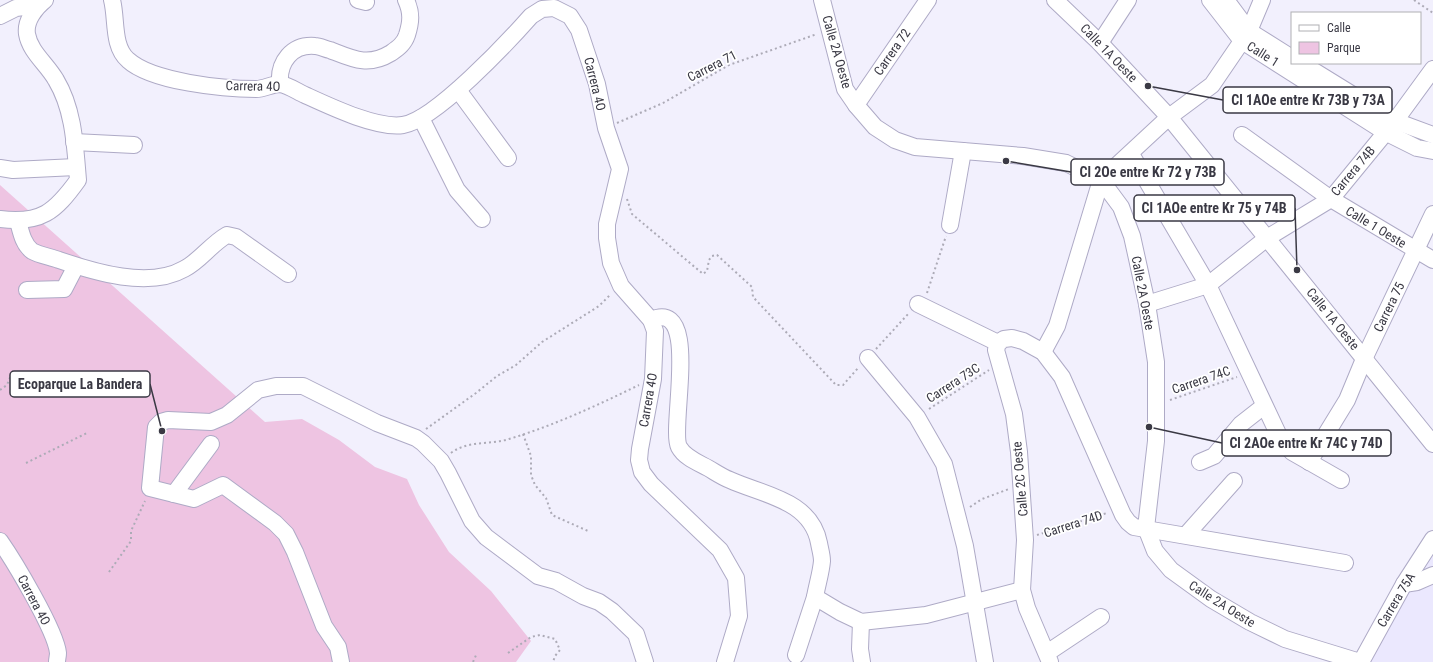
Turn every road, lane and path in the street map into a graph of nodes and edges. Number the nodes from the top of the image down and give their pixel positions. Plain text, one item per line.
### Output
1 (112, 0) edge
2 (406, 0) edge
3 (822, 0) edge
4 (928, 0) edge
5 (1055, 0) edge
6 (1128, 0) edge
7 (1210, 0) edge
8 (1226, 0) edge
9 (1262, 0) edge
10 (1414, 0) edge
11 (42, 2) edge
12 (1433, 14) edge
13 (0, 16) edge
14 (830, 29) junction
15 (1246, 36) junction
16 (1100, 43) junction
17 (1291, 58) edge
18 (1302, 64) edge
19 (1433, 69) edge
20 (280, 84) junction
21 (458, 90) junction
22 (856, 104) junction
23 (1169, 117) junction
24 (421, 118) junction
25 (1390, 127) junction
26 (606, 128) junction
27 (1242, 134) dead end
28 (1433, 135) edge
29 (74, 142) junction
30 (134, 145) dead end
31 (963, 150) junction
32 (1433, 151) edge
33 (1131, 154) junction
34 (508, 158) dead end
35 (76, 167) junction
36 (0, 168) edge
37 (1100, 180) junction
38 (626, 197) dead end
39 (1330, 199) junction
40 (1433, 214) edge
41 (0, 219) edge
42 (482, 219) dead end
43 (18, 221) junction
44 (950, 225) joint
45 (1267, 238) junction
46 (1416, 251) junction
47 (1433, 260) edge
48 (76, 266) junction
49 (288, 274) dead end
50 (1208, 285) junction
51 (621, 286) junction
52 (27, 290) dead end
53 (918, 304) junction
54 (1146, 304) junction
55 (651, 320) junction
56 (998, 344) junction
57 (1042, 352) junction
58 (868, 358) junction
59 (1364, 358) junction
60 (1000, 363) junction
61 (1250, 372) junction
62 (11, 375) dead end
63 (652, 379) junction
64 (0, 390) edge
65 (1157, 405) junction
66 (1264, 406) junction
67 (917, 417) junction
68 (87, 433) dead end
69 (523, 434) junction
70 (416, 438) junction
71 (211, 444) dead end
72 (1433, 444) edge
73 (441, 461) junction
74 (1200, 462) dead end
75 (1309, 462) junction
76 (26, 463) dead end
77 (1341, 480) dead end
78 (1234, 481) dead end
79 (150, 484) junction
80 (1021, 484) junction
81 (174, 494) junction
82 (1121, 509) junction
83 (956, 516) junction
84 (1146, 528) junction
85 (588, 531) dead end
86 (1186, 535) junction
87 (1433, 539) edge
88 (1025, 540) junction
89 (0, 541) edge
90 (1345, 563) dead end
91 (110, 572) dead end
92 (1433, 575) edge
93 (1404, 584) junction
94 (1022, 590) junction
95 (815, 597) junction
96 (974, 604) junction
97 (1101, 617) dead end
98 (861, 622) junction
99 (477, 653) dead end
100 (508, 653) dead end
101 (796, 655) dead end
102 (1048, 658) edge
103 (56, 662) edge
104 (341, 662) edge
105 (473, 662) edge
106 (553, 662) edge
107 (645, 662) edge
108 (725, 662) edge
109 (862, 662) edge
110 (985, 662) edge
111 (1360, 662) edge

1 - 20 street, Carrera 4O
2 - 20 street
3 - 14 street, Calle 2A Oeste
4 - 22 street, Carrera 72
5 - 16 street, Calle 1A Oeste
6 - 16 street
7 - 15 street, Calle 1
8 - 15 street, Calle 1
9 - 15 street
10 - 12 path
11 - 13 street
11 - 29 street
14 - 22 street, Calle 2A Oeste
14 - 26 path, Carrera 71
15 - 17 street, Calle 1
15 - 23 street
15 - 25 street, Calle 1
16 - 23 street, Calle 1A Oeste
18 - 25 street, Calle 1
19 - 25 street, Carrera 74B
20 - 24 street, Carrera 4O
21 - 24 street, Carrera 4O
21 - 26 street, Carrera 4O
21 - 34 street
22 - 31 street, Calle 2A Oeste
23 - 33 street
23 - 45 street, Calle 1A Oeste
24 - 42 street
25 - 28 street, Calle 1
25 - 32 street, Calle 1
25 - 39 street, Carrera 74B
26 - 51 street, Carrera 4O
27 - 39 street, Calle 1 Oeste
29 - 30 street
29 - 35 street
31 - 37 street, Calle 2A Oeste
31 - 44 street
33 - 37 street
33 - 50 street
35 - 36 street
35 - 43 street
37 - 54 street, Calle 2A Oeste
37 - 57 street
38 - 58 path
39 - 45 street, Carrera 74B
39 - 46 street, Calle 1 Oeste
40 - 46 street, Carrera 75
41 - 43 street
43 - 48 street
44 - 53 path
45 - 50 street, Carrera 74B
45 - 59 street, Calle 1A Oeste
46 - 47 street, Calle 1 Oeste
46 - 59 street, Carrera 75
48 - 49 street
48 - 52 street
50 - 54 street, Carrera 74B
50 - 61 street
51 - 55 street, Carrera 4O
51 - 70 path
53 - 56 street
53 - 58 path
54 - 65 street, Calle 2A Oeste
55 - 63 street, Carrera 4O
55 - 95 street
56 - 57 street
56 - 60 street, Calle 2C Oeste
57 - 82 street
58 - 67 street
59 - 72 street, Calle 1A Oeste
59 - 75 street, Carrera 75
60 - 67 path, Carrera 73C
60 - 80 street, Calle 2C Oeste
61 - 65 path, Carrera 74C
61 - 66 street
62 - 64 path
63 - 69 path
63 - 108 street, Carrera 4O
65 - 84 street, Calle 2A Oeste
66 - 74 street
66 - 75 street
67 - 83 street
68 - 76 path
69 - 73 path
69 - 85 path
70 - 73 street
70 - 79 street
71 - 81 street
73 - 107 street
75 - 77 street
78 - 86 street
79 - 81 street
79 - 91 path
80 - 83 path
80 - 88 street, Calle 2C Oeste
81 - 104 street
82 - 84 street
82 - 88 path, Carrera 74D
83 - 96 street
84 - 86 street
84 - 111 street, Calle 2A Oeste
86 - 90 street
87 - 93 street, Carrera 75A
88 - 94 street, Calle 2C Oeste
89 - 103 street, Carrera 4O
92 - 93 street
93 - 111 street, Carrera 75A
94 - 96 street
94 - 102 street, Calle 2C Oeste
95 - 98 street
95 - 101 street
96 - 98 street
96 - 110 street
97 - 102 street
98 - 109 street
99 - 105 path
100 - 106 path

